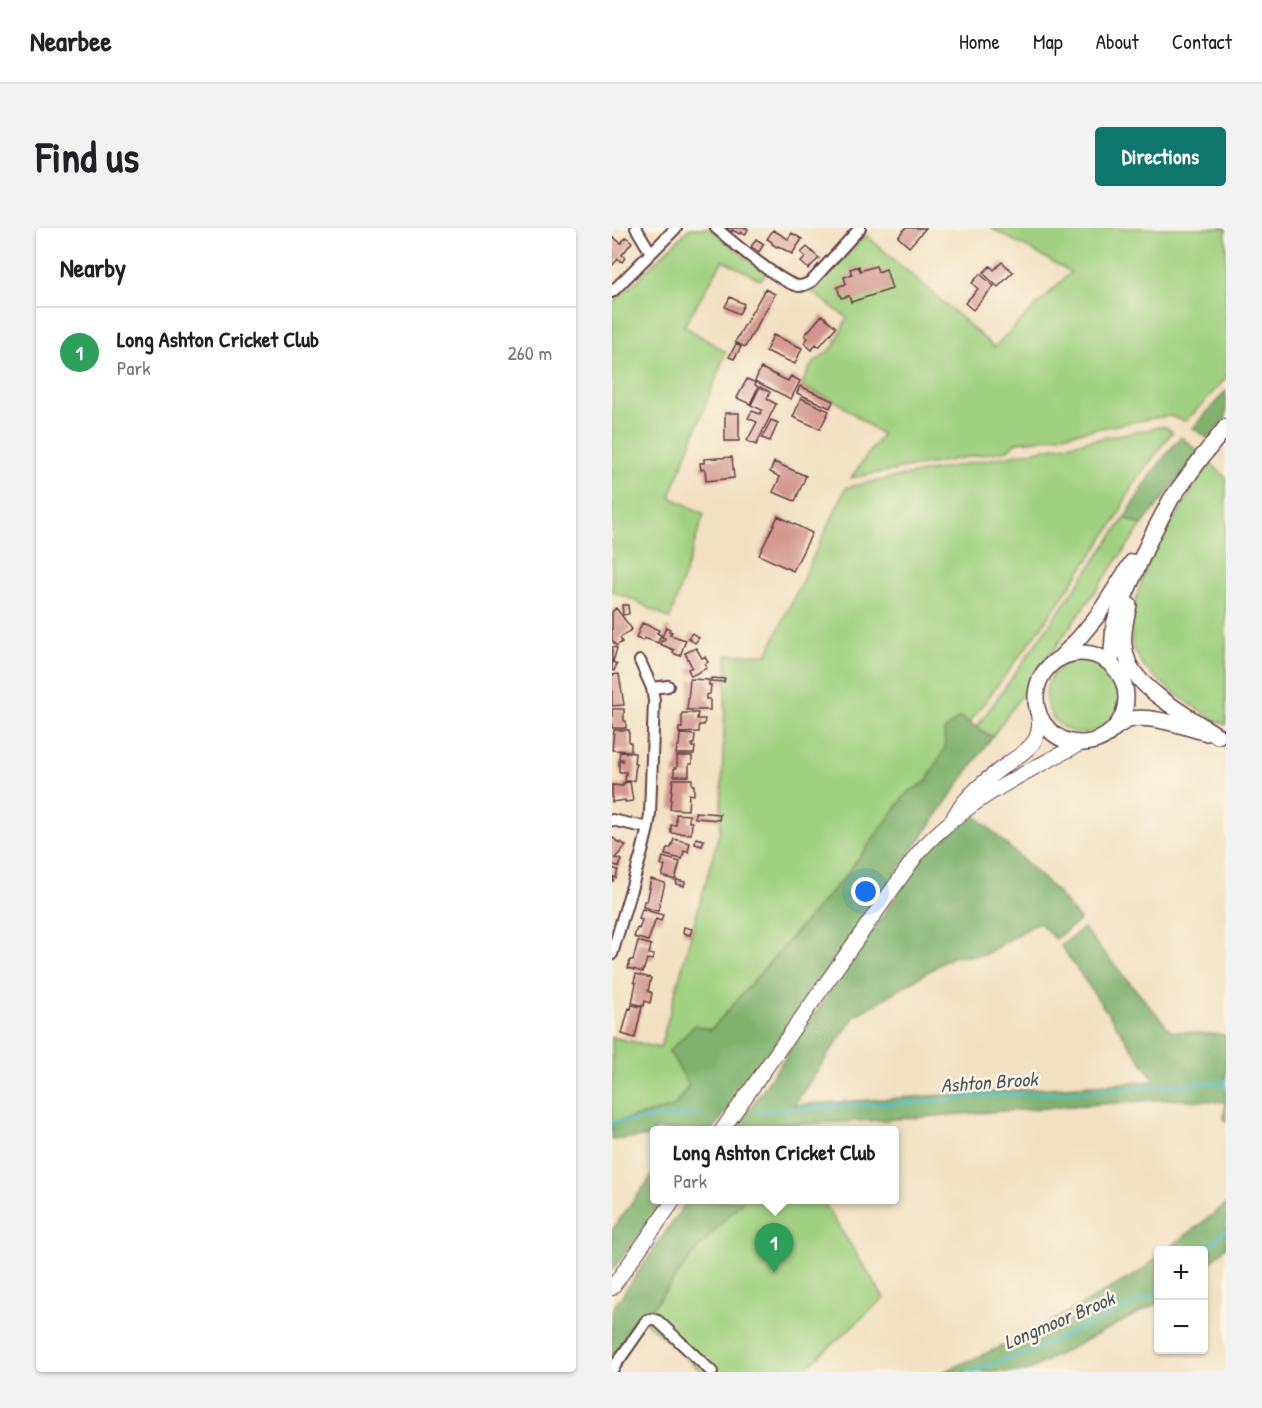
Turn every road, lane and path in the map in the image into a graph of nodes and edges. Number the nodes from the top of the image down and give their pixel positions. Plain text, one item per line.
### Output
1 (636, 228) edge
2 (676, 228) edge
3 (716, 228) edge
4 (860, 228) edge
5 (651, 253) junction
6 (612, 292) edge
7 (1226, 428) edge
8 (1152, 537) junction
9 (1058, 660) junction
10 (640, 661) dead end
11 (1115, 670) junction
12 (668, 686) dead end
13 (652, 688) junction
14 (1036, 703) junction
15 (1116, 727) junction
16 (1222, 738) edge
17 (1080, 744) junction
18 (612, 820) edge
19 (951, 820) junction
20 (648, 828) junction
21 (612, 954) edge
22 (726, 1126) edge
23 (671, 1204) edge
24 (612, 1288) edge
25 (612, 1370) edge
26 (712, 1372) edge

1 - 5 street
2 - 5 street
3 - 4 street
5 - 6 street
7 - 8 highway
8 - 9 highway
8 - 11 highway
8 - 16 highway
9 - 11 highway
9 - 14 highway
10 - 13 street
11 - 15 highway
11 - 16 highway
12 - 13 street
13 - 20 street
14 - 17 highway
14 - 19 main road
15 - 16 highway
15 - 17 highway
17 - 19 main road
18 - 20 street
19 - 22 main road
20 - 21 street
23 - 24 main road
25 - 26 street

